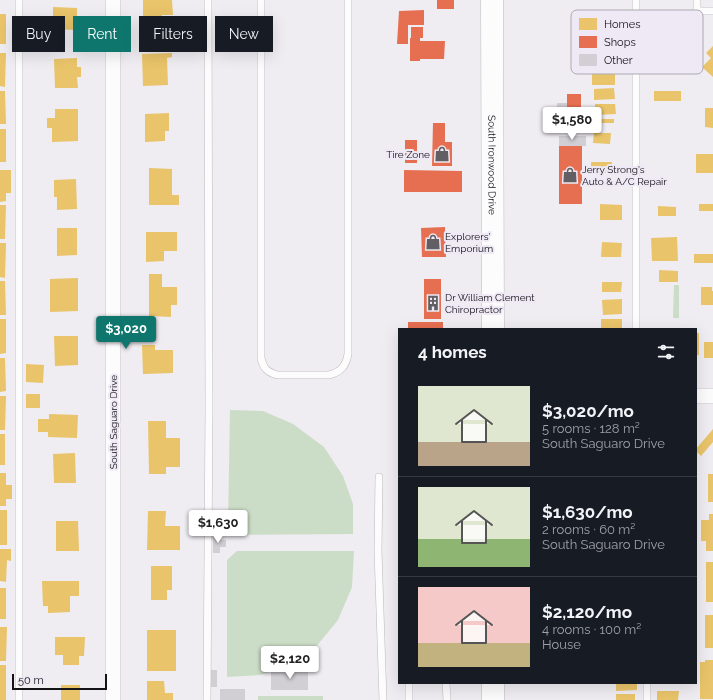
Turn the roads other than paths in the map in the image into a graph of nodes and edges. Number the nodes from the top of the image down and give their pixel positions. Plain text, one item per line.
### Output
1 (19, 0) edge
2 (113, 0) edge
3 (208, 0) edge
4 (261, 0) edge
5 (348, 0) edge
6 (492, 0) edge
7 (636, 74) edge
8 (493, 328) edge
9 (636, 328) edge
10 (697, 396) edge
11 (713, 396) edge
12 (379, 476) dead end
13 (409, 684) edge
14 (446, 684) edge
15 (493, 684) edge
16 (647, 684) edge
17 (19, 700) edge
18 (113, 700) edge
19 (207, 700) edge
20 (383, 700) edge
21 (409, 700) edge
22 (447, 700) edge
23 (493, 700) edge
24 (647, 700) edge

1 - 17 lane
2 - 18 street, South Saguaro Drive
3 - 19 lane
4 - 5 lane
6 - 8 main road, South Ironwood Drive
7 - 9 lane
10 - 11 street
12 - 20 lane
13 - 21 lane
14 - 22 lane
15 - 23 main road
16 - 24 lane

